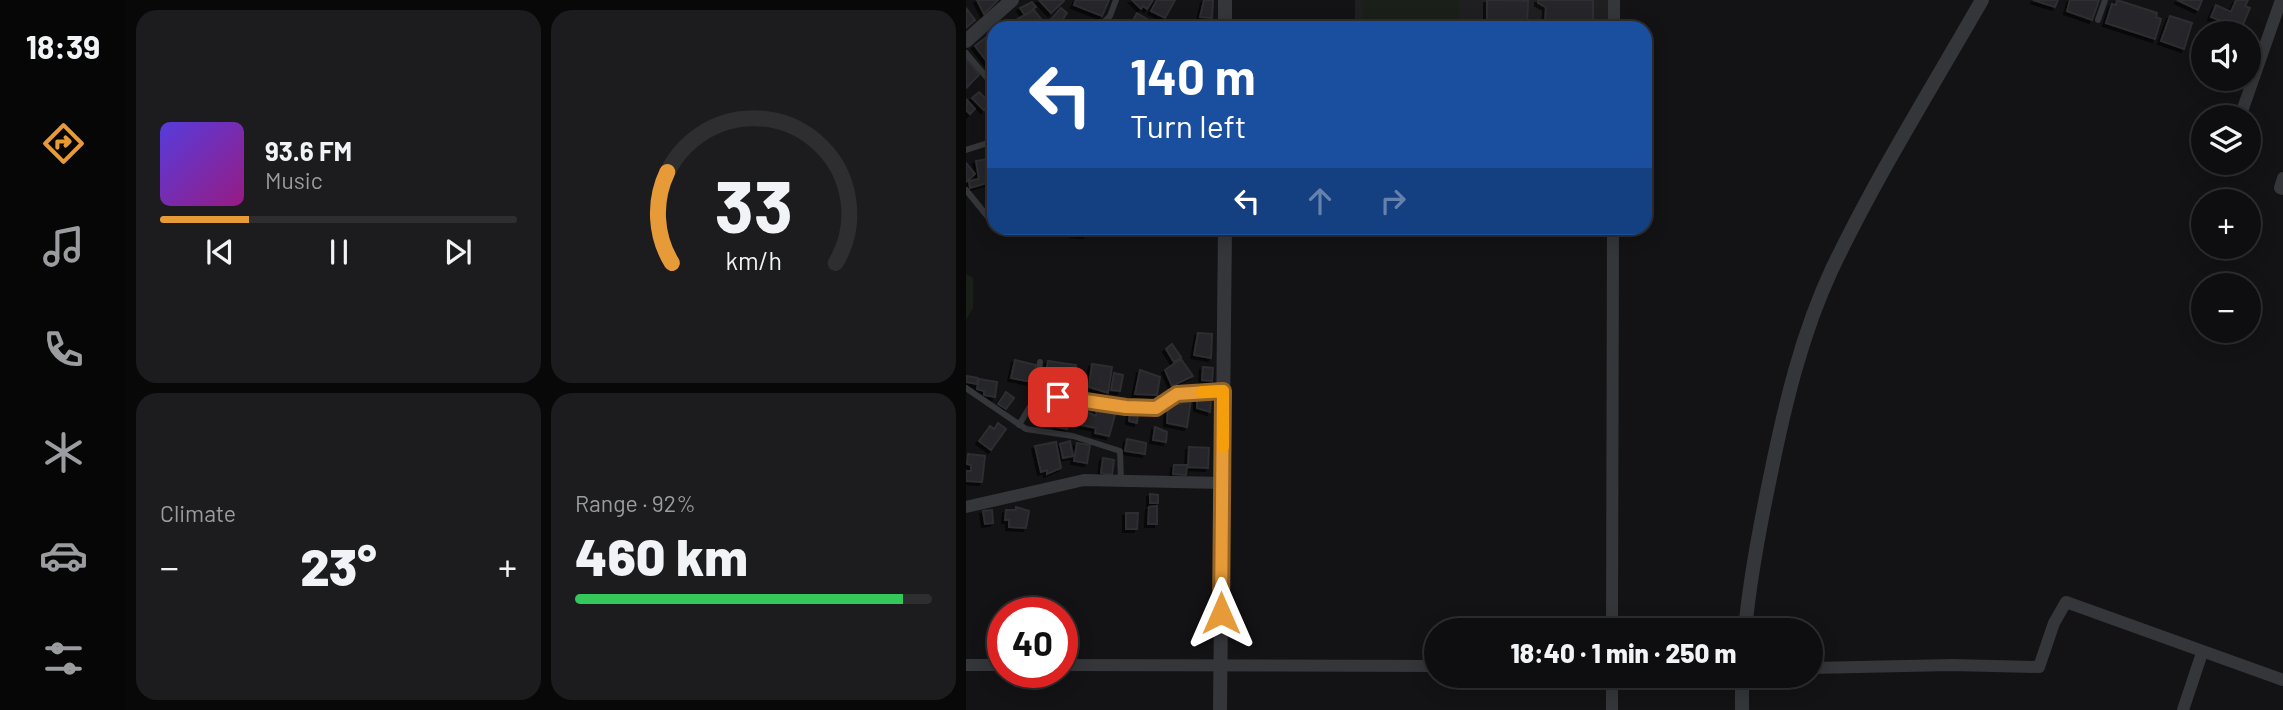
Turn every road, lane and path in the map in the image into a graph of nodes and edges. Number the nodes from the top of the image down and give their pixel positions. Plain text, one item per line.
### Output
1 (1012, 0) edge
2 (1116, 0) edge
3 (1225, 0) edge
4 (1614, 0) edge
5 (1982, 0) edge
6 (2105, 0) edge
7 (2281, 0) edge
8 (2098, 20) dead end
9 (988, 21) edge
10 (1105, 21) edge
11 (1225, 21) edge
12 (1614, 21) edge
13 (987, 22) edge
14 (966, 41) edge
15 (966, 53) edge
16 (987, 78) edge
17 (2244, 105) edge
18 (987, 143) edge
19 (966, 150) edge
20 (2283, 178) edge
21 (2283, 189) edge
22 (966, 190) edge
23 (987, 216) edge
24 (1224, 235) edge
25 (1614, 235) edge
26 (1040, 362) dead end
27 (966, 388) edge
28 (1223, 391) junction
29 (1035, 398) junction
30 (1019, 425) junction
31 (1121, 481) junction
32 (1222, 484) junction
33 (966, 507) edge
34 (1612, 618) edge
35 (1746, 618) edge
36 (2202, 653) junction
37 (987, 665) edge
38 (1078, 665) edge
39 (1221, 665) junction
40 (966, 666) edge
41 (1424, 666) edge
42 (1823, 668) edge
43 (2283, 680) edge
44 (1612, 688) edge
45 (1742, 688) edge
46 (1220, 710) edge
47 (1612, 710) edge
48 (1742, 710) edge
49 (2183, 710) edge

1 - 9 street
2 - 10 lane
3 - 11 street
4 - 12 street
5 - 35 street
6 - 8 lane
7 - 17 street
13 - 14 street
15 - 16 lane
18 - 19 lane
20 - 21 street
22 - 23 lane
24 - 28 street
25 - 34 street
26 - 29 lane
27 - 30 lane
28 - 29 lane
28 - 32 street
29 - 30 lane
30 - 31 lane
31 - 32 street
31 - 33 street
32 - 39 street
36 - 42 street
36 - 43 street
36 - 49 street
37 - 40 street
38 - 39 street
39 - 41 street
39 - 46 street
44 - 47 street
45 - 48 street

